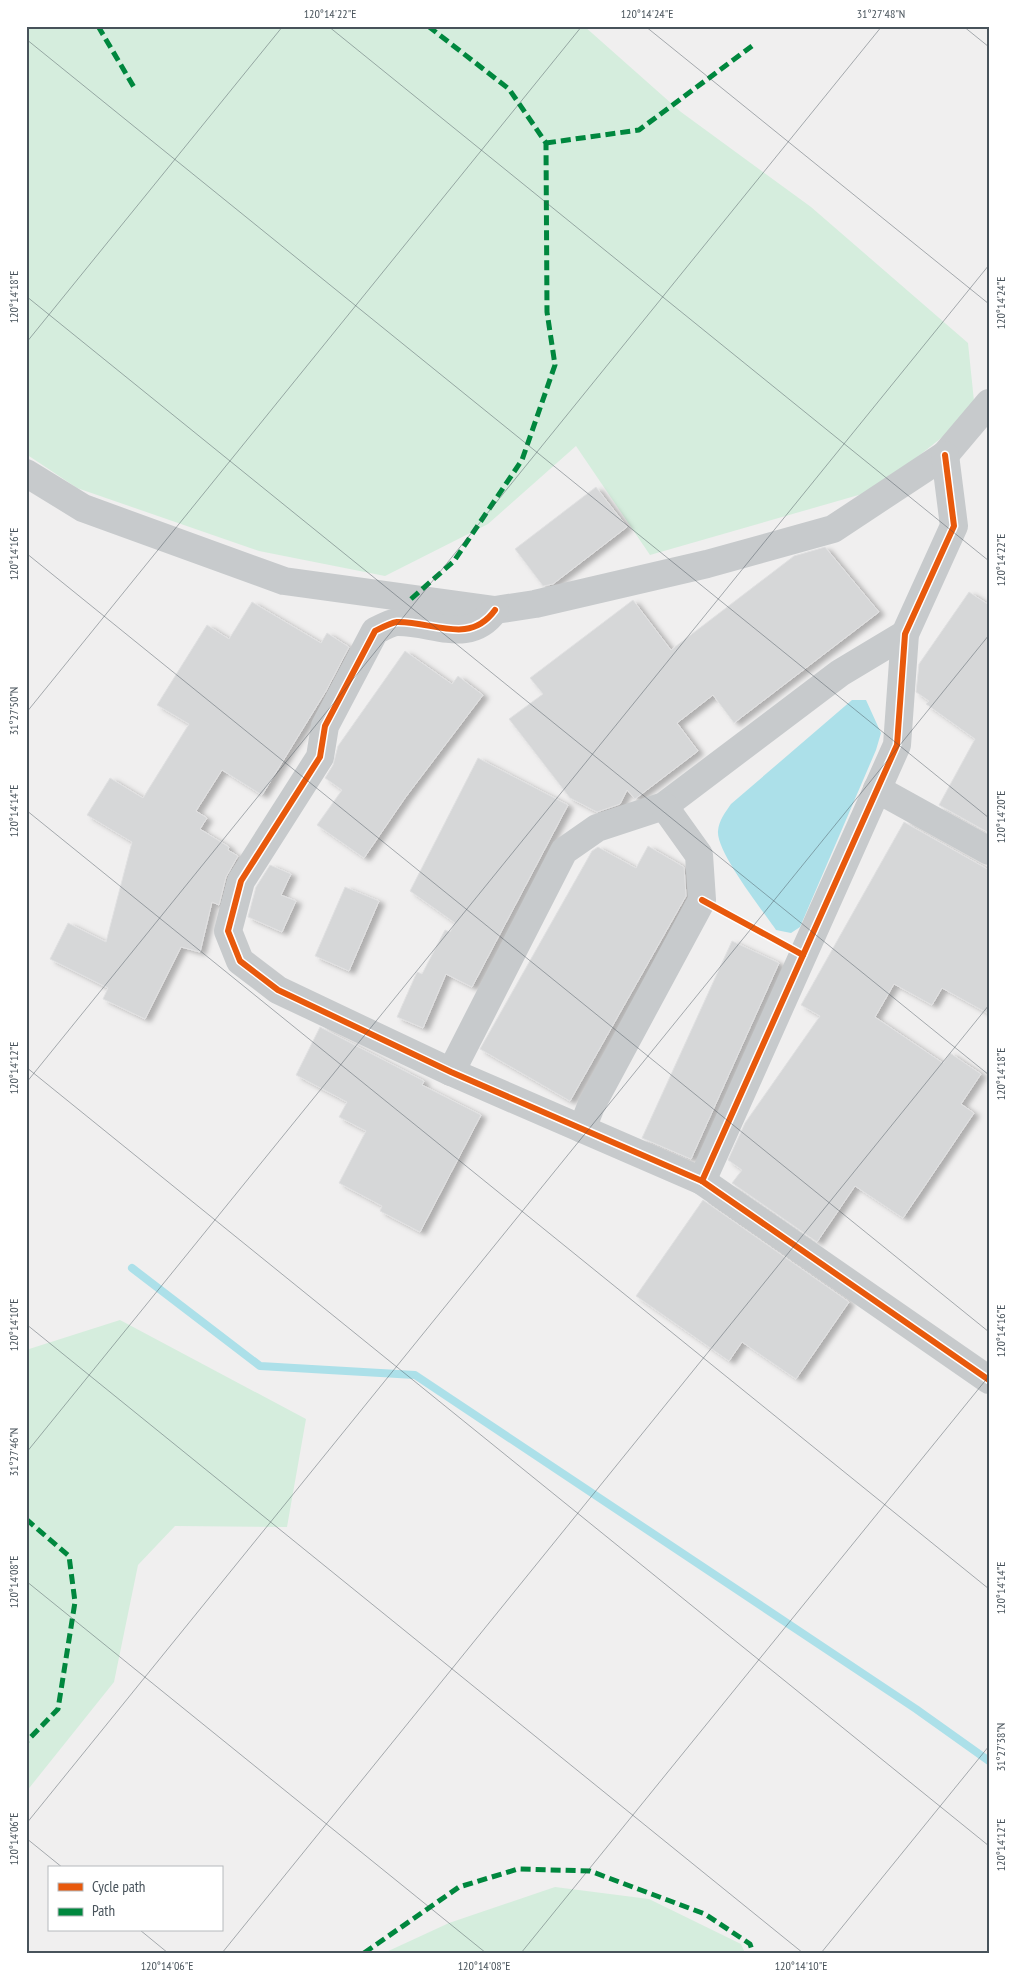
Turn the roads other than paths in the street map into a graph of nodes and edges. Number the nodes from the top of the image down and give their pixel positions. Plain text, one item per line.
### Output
1 (989, 403) edge
2 (945, 455) junction
3 (26, 473) edge
4 (495, 610) junction
5 (905, 634) junction
6 (877, 789) junction
7 (664, 806) junction
8 (989, 851) edge
9 (451, 1072) junction
10 (582, 1129) junction
11 (702, 1181) junction
12 (989, 1380) edge

1 - 2 street
2 - 4 street
2 - 5 street
3 - 4 street
4 - 9 street
5 - 6 street
5 - 7 street
6 - 8 street
6 - 11 street
7 - 9 street
7 - 10 street
9 - 10 street
10 - 11 street
11 - 12 street

